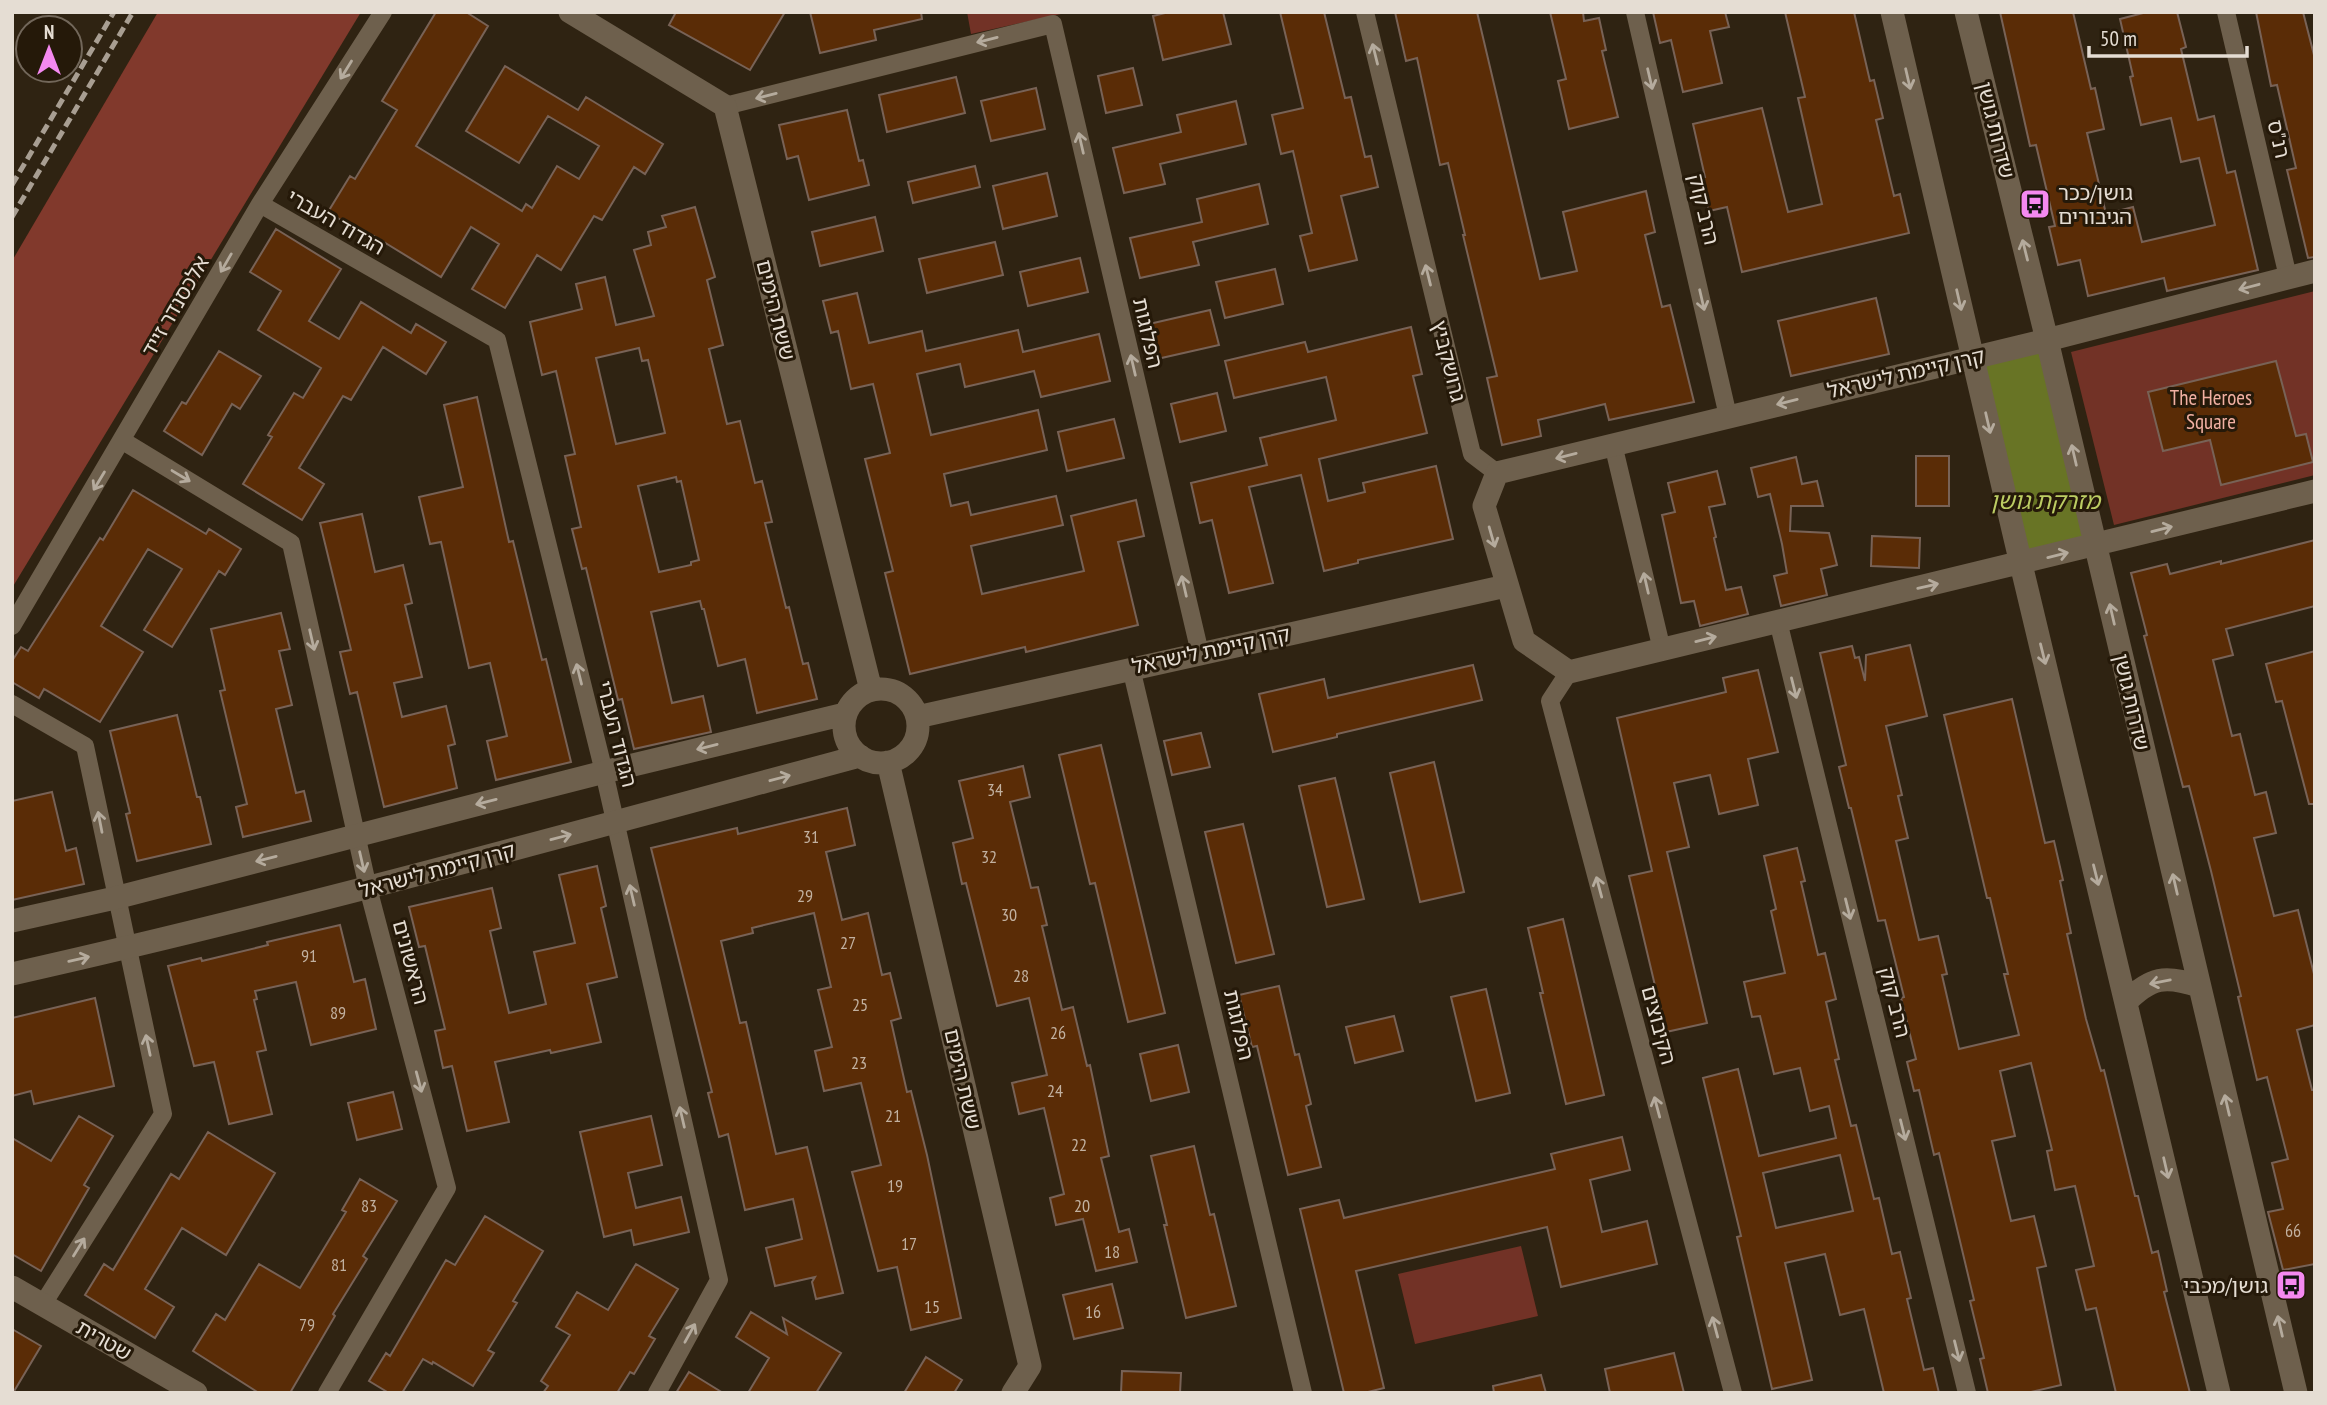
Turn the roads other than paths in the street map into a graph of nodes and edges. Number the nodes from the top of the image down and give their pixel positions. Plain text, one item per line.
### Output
1 (383, 12) edge
2 (570, 12) edge
3 (1365, 12) edge
4 (1635, 12) edge
5 (1892, 12) edge
6 (1966, 12) edge
7 (2226, 12) edge
8 (725, 106) junction
9 (260, 204) junction
10 (2315, 271) edge
11 (2288, 277) junction
12 (2048, 340) junction
13 (1972, 357) junction
14 (1728, 416) junction
15 (123, 441) junction
16 (1613, 444) junction
17 (1497, 472) junction
18 (2315, 491) edge
19 (2095, 545) junction
20 (2021, 564) junction
21 (1506, 586) junction
22 (1778, 621) junction
23 (12, 626) edge
24 (1662, 650) junction
25 (1200, 653) junction
26 (1131, 668) junction
27 (1569, 672) junction
28 (871, 690) junction
29 (12, 704) edge
30 (845, 714) junction
31 (917, 717) junction
32 (860, 756) junction
33 (888, 762) junction
34 (604, 772) junction
35 (615, 822) junction
36 (356, 836) junction
37 (369, 888) junction
38 (115, 898) junction
39 (12, 921) edge
40 (127, 948) junction
41 (12, 974) edge
42 (2199, 986) junction
43 (2126, 1002) junction
44 (12, 1287) edge
45 (43, 1304) junction
46 (196, 1393) edge
47 (327, 1393) edge
48 (657, 1393) edge
49 (1013, 1393) edge
50 (1303, 1393) edge
51 (1733, 1393) edge
52 (1967, 1393) edge
53 (2219, 1393) edge
54 (2296, 1393) edge

1 -> 9 street, אלכסנדר זייד
2 - 8 street
17 -> 3 street, גרושקביץ
4 -> 14 street, הרב קוק
5 -> 13 street
12 -> 6 street, שדרות גושן
7 - 11 street, רנ"ס
25 -> 8 street, הפלוגות
8 - 28 street, ששת הימים
9 -> 15 street, אלכסנדר זייד
34 -> 9 street, הגדוד העברי
10 - 11 street, קרן קיימת לישראל
11 -> 12 street, קרן קיימת לישראל
12 - 13 street, קרן קיימת לישראל
19 -> 12 street, שדרות גושן
13 -> 14 street, קרן קיימת לישראל
13 -> 20 street
14 - 16 street, קרן קיימת לישראל
15 -> 23 street, אלכסנדר זייד
15 -> 36 street, הראשונים
16 -> 17 street, קרן קיימת לישראל
24 -> 16 street
17 -> 21 street
19 -> 18 street
20 -> 19 street
42 -> 19 street, שדרות גושן
22 -> 20 street
20 -> 43 street
21 - 25 street, קרן קיימת לישראל
21 - 27 street
24 -> 22 street
22 -> 52 street, הרב קוק
24 - 27 street
25 - 26 street, קרן קיימת לישראל
26 - 31 street, קרן קיימת לישראל
26 - 50 street, הפלוגות
51 -> 27 street, הקיבוצים
28 - 30 street
28 - 31 street
38 -> 29 street
30 - 32 street
30 -> 34 street
31 - 33 street
32 - 33 street
35 -> 32 street, קרן קיימת לישראל
33 - 49 street, ששת הימים
34 - 35 street, הגדוד העברי
34 -> 36 street
37 -> 35 street, קרן קיימת לישראל
48 -> 35 street, הגדוד העברי
36 -> 37 street, הראשונים
36 -> 38 street
37 - 40 street, קרן קיימת לישראל
37 -> 47 street, הראשונים
38 - 39 street
38 - 40 street
41 -> 40 street, קרן קיימת לישראל
45 -> 40 street
42 -> 43 street
54 -> 42 street, שדרות גושן
43 -> 53 street
44 - 45 street, שטרית
45 - 46 street, שטרית

